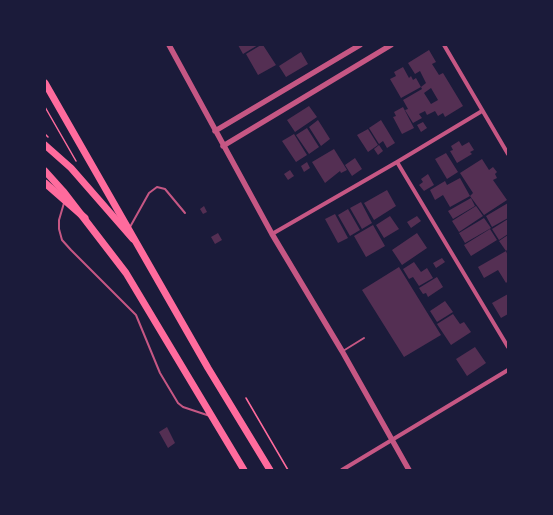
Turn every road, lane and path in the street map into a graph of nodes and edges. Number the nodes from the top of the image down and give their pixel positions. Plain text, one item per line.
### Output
1 (169, 45) edge
2 (360, 45) edge
3 (391, 45) edge
4 (444, 45) edge
5 (45, 83) edge
6 (45, 107) edge
7 (482, 111) junction
8 (215, 131) junction
9 (45, 145) edge
10 (223, 146) junction
11 (508, 154) edge
12 (397, 162) junction
13 (79, 166) dead end
14 (45, 171) edge
15 (45, 183) edge
16 (64, 200) junction
17 (185, 213) dead end
18 (85, 218) junction
19 (128, 230) junction
20 (272, 234) junction
21 (134, 239) junction
22 (364, 338) dead end
23 (508, 347) edge
24 (342, 351) junction
25 (508, 370) edge
26 (246, 398) dead end
27 (212, 416) junction
28 (391, 439) junction
29 (244, 470) edge
30 (270, 470) edge
31 (288, 470) edge
32 (342, 470) edge
33 (409, 470) edge

1 - 8 street
2 - 8 street
3 - 10 street
4 - 7 street
5 - 19 main road
6 - 13 path
7 - 11 street
7 - 12 street
8 - 10 street
9 - 21 main road
10 - 20 street
12 - 20 street
12 - 23 street
14 - 18 main road
15 - 16 main road
16 - 18 main road
16 - 27 lane
17 - 19 lane
18 - 27 main road
19 - 21 main road
20 - 24 street
21 - 30 main road
22 - 24 lane
24 - 28 street
25 - 28 street
26 - 31 path
27 - 29 main road
28 - 32 street
28 - 33 street

